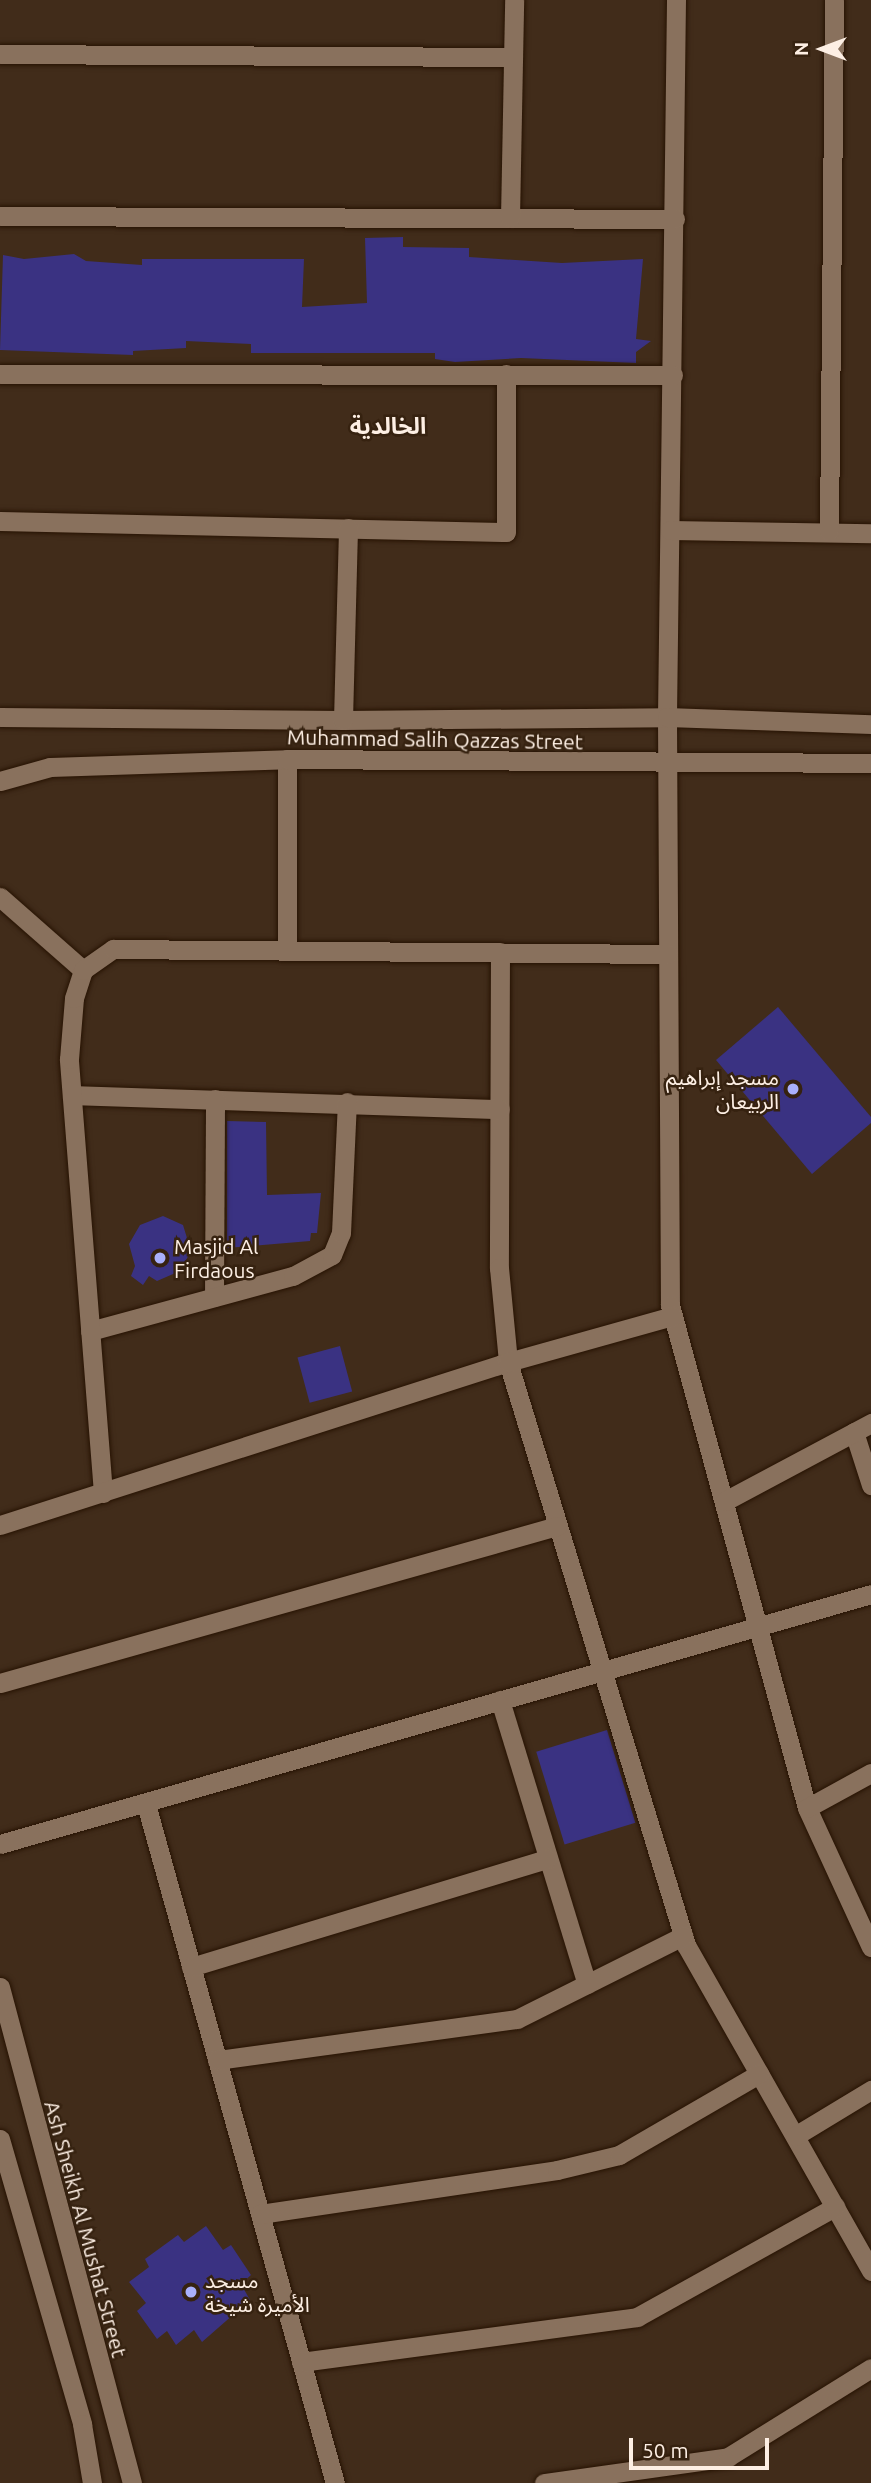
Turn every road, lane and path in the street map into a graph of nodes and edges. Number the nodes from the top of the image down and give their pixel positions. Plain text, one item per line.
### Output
1 (514, 0) edge
2 (676, 0) edge
3 (834, 0) edge
4 (0, 54) edge
5 (513, 57) junction
6 (0, 216) edge
7 (510, 218) junction
8 (675, 219) junction
9 (0, 374) edge
10 (506, 374) junction
11 (673, 375) junction
12 (0, 521) edge
13 (348, 528) junction
14 (670, 530) junction
15 (829, 531) junction
16 (871, 533) edge
17 (667, 716) junction
18 (0, 717) edge
19 (343, 720) junction
20 (871, 724) edge
21 (286, 759) junction
22 (871, 763) edge
23 (668, 764) junction
24 (0, 781) edge
25 (0, 897) edge
26 (286, 950) junction
27 (500, 953) junction
28 (668, 954) junction
29 (82, 970) junction
30 (72, 1095) junction
31 (215, 1099) junction
32 (347, 1102) junction
33 (500, 1109) junction
34 (214, 1297) junction
35 (673, 1316) junction
36 (90, 1331) junction
37 (508, 1362) junction
38 (862, 1428) edge
39 (871, 1485) edge
40 (103, 1493) junction
41 (726, 1501) junction
42 (0, 1525) edge
43 (557, 1526) junction
44 (871, 1594) edge
45 (759, 1626) junction
46 (601, 1671) junction
47 (0, 1684) edge
48 (500, 1700) junction
49 (871, 1773) edge
50 (146, 1804) junction
51 (807, 1808) junction
52 (0, 1844) edge
53 (547, 1859) junction
54 (683, 1936) junction
55 (871, 1947) edge
56 (191, 1967) junction
57 (587, 1984) junction
58 (0, 1987) edge
59 (217, 2060) junction
60 (760, 2074) junction
61 (871, 2090) edge
62 (795, 2136) junction
63 (0, 2139) edge
64 (835, 2207) junction
65 (260, 2214) junction
66 (871, 2271) edge
67 (301, 2362) junction
68 (871, 2368) edge
69 (82, 2424) junction
70 (79, 2483) edge
71 (92, 2483) edge
72 (132, 2483) edge
73 (335, 2483) edge
74 (544, 2483) edge

1 - 5 street
2 - 8 street
3 - 15 street
4 - 5 street
5 - 7 street
6 - 7 street
7 - 8 street
8 - 11 street
9 - 10 street
10 - 11 street
10 - 13 street
11 - 14 street
12 - 13 street
13 - 19 street
14 - 15 street
14 - 17 street
15 - 16 street
17 - 19 street, Muhammad Salih Qazzas Street
17 - 20 street, Muhammad Salih Qazzas Street
17 - 23 street
18 - 19 street, Muhammad Salih Qazzas Street
21 - 23 street, Muhammad Salih Qazzas Street
21 - 24 street, Muhammad Salih Qazzas Street
21 - 26 street
22 - 23 street, Muhammad Salih Qazzas Street
23 - 28 street
25 - 29 street
26 - 27 street
26 - 29 street
27 - 28 street
27 - 33 street
28 - 35 street
29 - 30 street
30 - 31 street
30 - 36 street
31 - 32 street
31 - 34 street
32 - 33 street
32 - 34 street
33 - 37 street
34 - 36 street
35 - 37 street
35 - 41 street
36 - 40 street
37 - 40 street
37 - 43 street
38 - 39 street
38 - 41 street
40 - 42 street
41 - 45 street
43 - 46 street
43 - 47 street
44 - 45 street
45 - 46 street
45 - 51 street
46 - 48 street
46 - 54 street
48 - 50 street
48 - 53 street
49 - 51 street
50 - 52 street
50 - 56 street
51 - 55 street
53 - 56 street
53 - 57 street
54 - 57 street
54 - 60 street
56 - 59 street
57 - 59 street
58 - 72 street, Ash Sheikh Al Mushat Street
59 - 65 street
60 - 62 street
60 - 65 street
61 - 62 street
62 - 64 street
63 - 69 street
64 - 66 street
64 - 67 street
65 - 67 street
67 - 73 street
68 - 74 street
69 - 70 street
69 - 71 street

